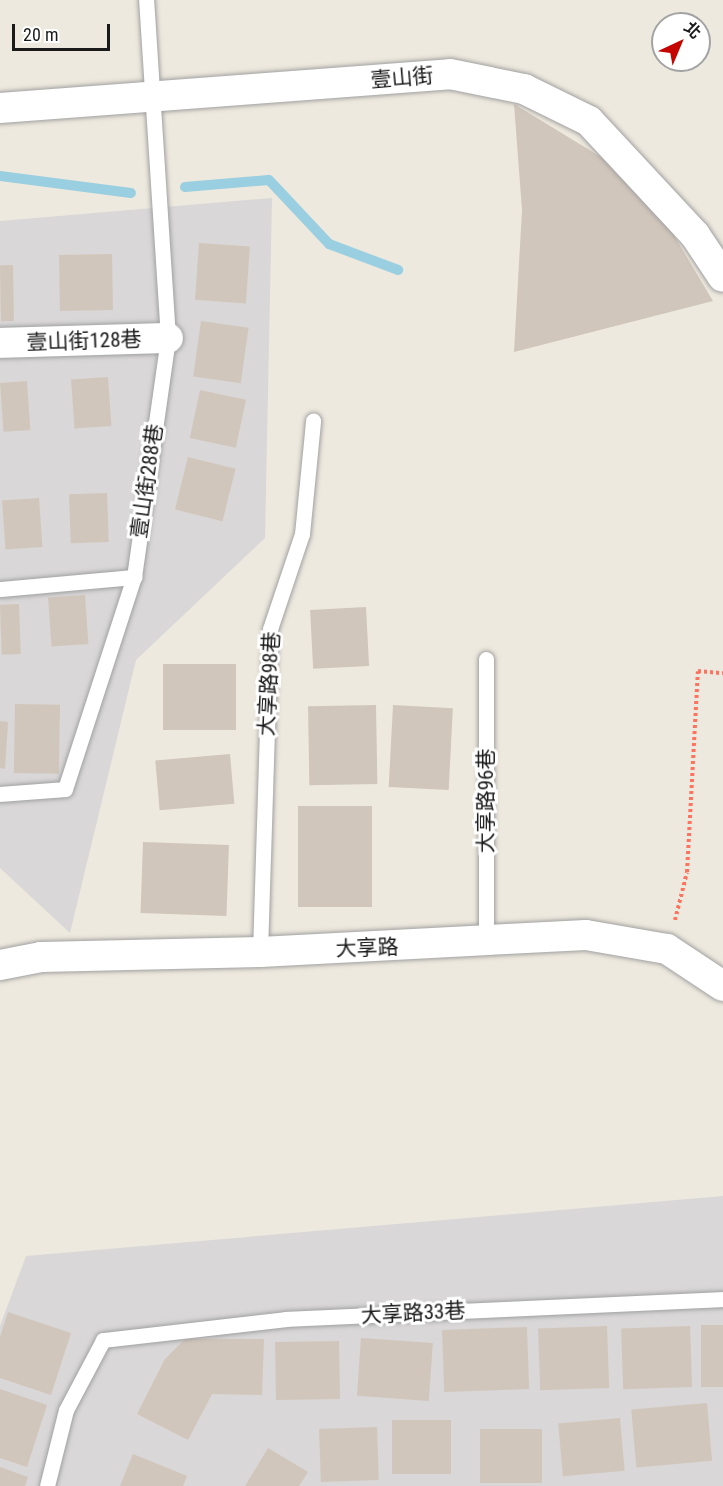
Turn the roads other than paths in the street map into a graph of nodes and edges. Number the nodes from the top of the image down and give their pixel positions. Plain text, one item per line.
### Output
1 (146, 0) edge
2 (152, 98) junction
3 (0, 108) edge
4 (723, 277) edge
5 (168, 338) junction
6 (0, 343) edge
7 (312, 421) dead end
8 (134, 577) junction
9 (0, 589) edge
10 (486, 659) dead end
11 (0, 794) edge
12 (486, 943) junction
13 (260, 952) junction
14 (0, 965) edge
15 (723, 986) edge
16 (723, 1299) edge
17 (47, 1486) edge

1 - 2 lane, 壹山街288巷
2 - 3 street, 壹山街
2 - 4 street, 壹山街
2 - 5 lane, 壹山街288巷
5 - 6 street, 壹山街128巷
5 - 8 lane, 壹山街288巷
7 - 13 lane, 大享路98巷
8 - 9 lane
8 - 11 lane, 壹山街288巷
10 - 12 lane, 大享路96巷
12 - 13 street, 大享路
12 - 15 street, 大享路
13 - 14 street, 大享路
16 - 17 lane, 大享路33巷

